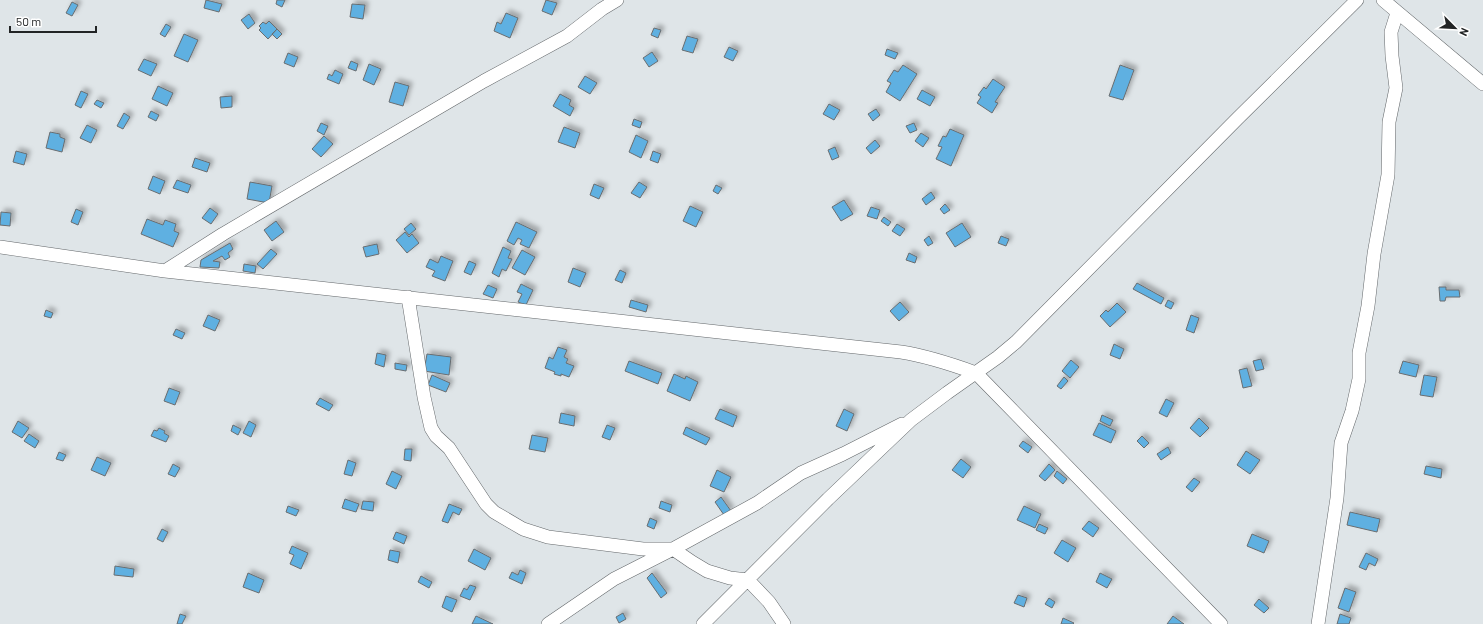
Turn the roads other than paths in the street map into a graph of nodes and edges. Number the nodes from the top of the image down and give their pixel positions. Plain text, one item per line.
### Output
1 (617, 0) edge
2 (1357, 0) edge
3 (1383, 0) edge
4 (1397, 13) junction
5 (1483, 84) edge
6 (0, 247) edge
7 (165, 271) junction
8 (408, 297) junction
9 (976, 373) junction
10 (911, 420) junction
11 (673, 549) junction
12 (748, 580) junction
13 (548, 624) edge
14 (703, 624) edge
15 (784, 624) edge
16 (1221, 624) edge
17 (1318, 624) edge

1 - 7 street
2 - 9 street
3 - 4 street
4 - 5 street
4 - 17 street
6 - 7 street
7 - 8 street
8 - 9 street
8 - 11 street
9 - 10 street
9 - 16 street
10 - 11 street
10 - 12 street
11 - 12 street
11 - 13 street
12 - 14 street
12 - 15 street

